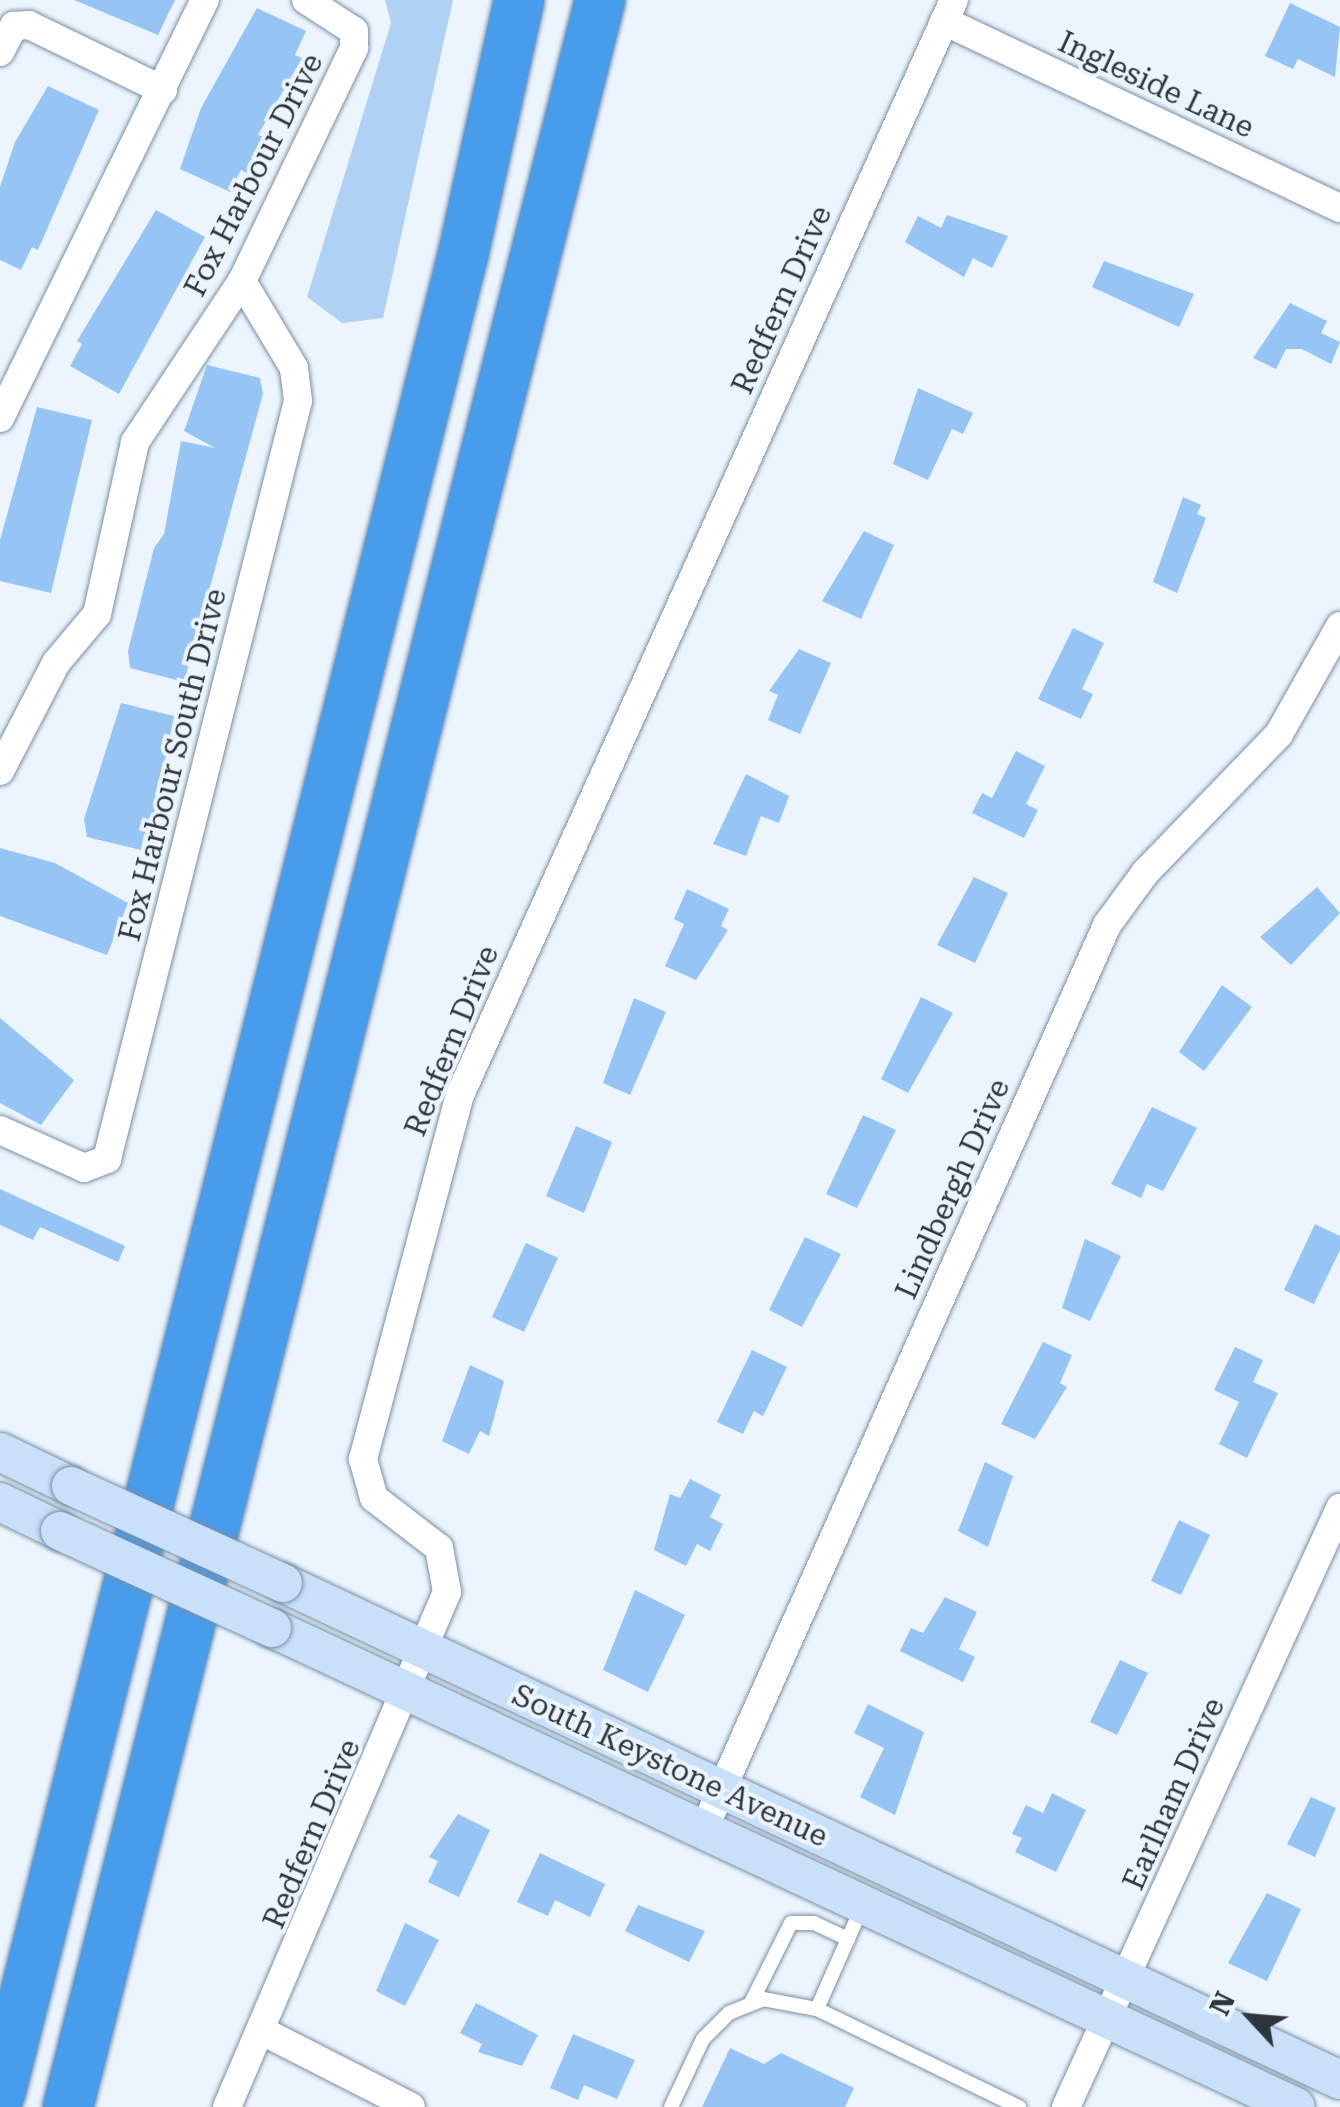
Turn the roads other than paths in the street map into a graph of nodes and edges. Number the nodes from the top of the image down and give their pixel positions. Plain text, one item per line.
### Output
1 (205, 0) edge
2 (306, 0) edge
3 (519, 0) edge
4 (600, 0) edge
5 (949, 11) edge
6 (0, 52) edge
7 (163, 90) junction
8 (1340, 208) edge
9 (242, 281) junction
10 (0, 418) edge
11 (1340, 626) edge
12 (0, 771) edge
13 (0, 1130) edge
14 (0, 1452) edge
15 (0, 1502) edge
16 (1340, 1508) edge
17 (424, 1652) junction
18 (408, 1692) junction
19 (722, 1790) junction
20 (704, 1830) junction
21 (864, 1903) junction
22 (848, 1939) junction
23 (1126, 1979) junction
24 (751, 2002) junction
25 (817, 2009) junction
26 (1108, 2019) junction
27 (262, 2032) junction
28 (1340, 2080) edge
29 (0, 2094) edge
30 (68, 2107) edge
31 (227, 2107) edge
32 (412, 2107) edge
33 (671, 2107) edge
34 (1020, 2107) edge
35 (1066, 2107) edge
36 (1296, 2107) edge

1 - 7 street
2 - 9 street, Fox Harbour Drive
3 - 29 highway
4 - 30 highway
5 - 8 street, Ingleside Lane
5 - 17 street, Redfern Drive
6 - 7 street
7 - 10 street
9 - 12 street, Fox Harbour Drive
9 - 13 street, Fox Harbour South Drive
11 - 19 street, Lindbergh Drive
14 - 17 main road, South Keystone Avenue, bridge
15 - 18 main road, South Keystone Avenue, bridge
16 - 23 street, Earlham Drive
17 - 18 street, Redfern Drive
17 - 19 main road, South Keystone Avenue
18 - 20 main road, South Keystone Avenue
18 - 27 street, Redfern Drive
19 - 20 street, Lindbergh Drive
19 - 23 main road, South Keystone Avenue
20 - 21 main road, South Keystone Avenue
21 - 22 lane
21 - 26 main road, South Keystone Avenue
22 - 24 lane
22 - 25 lane
23 - 26 street, Earlham Drive
23 - 28 main road, South Keystone Avenue
24 - 25 lane
24 - 33 lane
25 - 34 lane
26 - 35 street, Earlham Drive
26 - 36 main road, South Keystone Avenue
27 - 31 street, Redfern Drive
27 - 32 street

